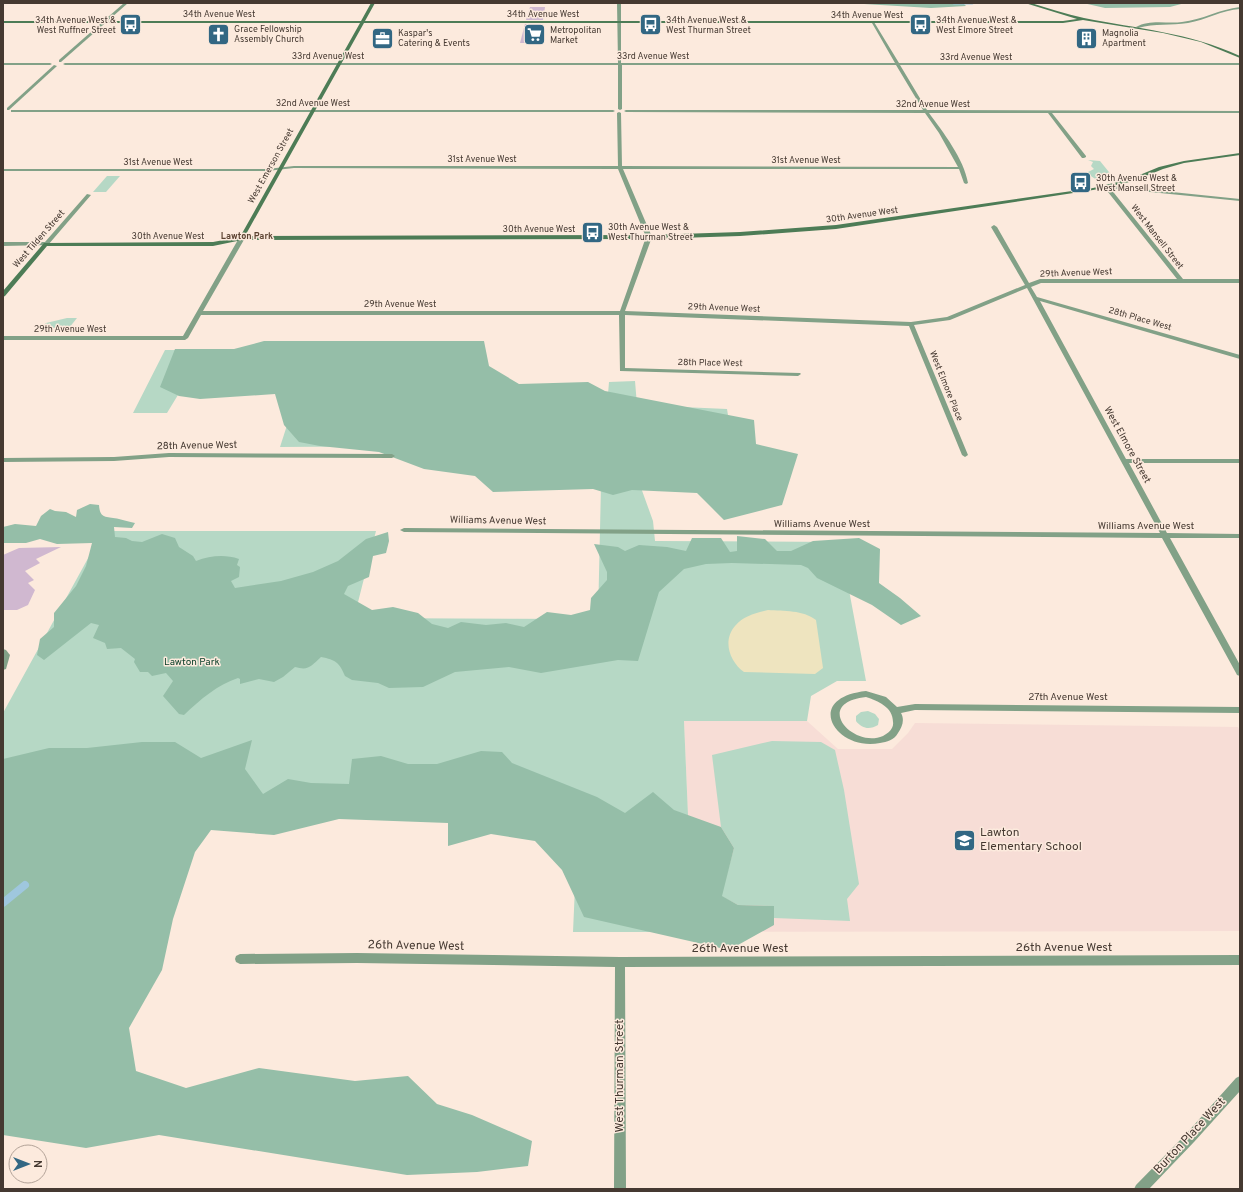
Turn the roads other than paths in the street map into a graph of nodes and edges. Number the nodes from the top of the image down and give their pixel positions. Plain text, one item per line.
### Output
1 (126, 3) edge
2 (373, 3) edge
3 (618, 3) edge
4 (1027, 3) edge
5 (1240, 8) edge
6 (1083, 19) junction
7 (3, 22) edge
8 (106, 22) junction
9 (363, 22) junction
10 (619, 22) junction
11 (874, 23) junction
12 (1138, 27) junction
13 (1240, 58) edge
14 (60, 61) junction
15 (3, 64) edge
16 (50, 64) junction
17 (65, 64) junction
18 (339, 64) junction
19 (620, 64) junction
20 (1240, 64) edge
21 (898, 65) junction
22 (55, 66) junction
23 (7, 111) edge
24 (314, 111) junction
25 (620, 111) junction
26 (927, 112) junction
27 (1049, 112) junction
28 (1240, 112) edge
29 (1240, 154) edge
30 (1084, 157) dead end
31 (620, 167) junction
32 (282, 168) junction
33 (961, 168) junction
34 (3, 170) edge
35 (966, 184) dead end
36 (1106, 186) junction
37 (89, 195) dead end
38 (1240, 200) edge
39 (994, 227) dead end
40 (649, 237) junction
41 (242, 238) junction
42 (3, 244) edge
43 (46, 244) junction
44 (1181, 280) junction
45 (1240, 281) edge
46 (1028, 286) junction
47 (3, 295) edge
48 (1035, 298) junction
49 (200, 313) junction
50 (622, 313) junction
51 (911, 324) junction
52 (3, 338) edge
53 (185, 338) joint
54 (1240, 357) edge
55 (798, 374) dead end
56 (965, 455) dead end
57 (392, 456) dead end
58 (3, 460) edge
59 (1125, 461) junction
60 (1240, 461) edge
61 (404, 530) dead end
62 (1164, 536) junction
63 (1240, 536) edge
64 (4, 653) edge
65 (3, 667) edge
66 (1240, 673) edge
67 (1240, 710) edge
68 (896, 711) junction
69 (240, 959) dead end
70 (1240, 960) edge
71 (620, 962) junction
72 (1240, 1082) edge
73 (620, 1189) edge
74 (1140, 1189) edge

1 - 8 street
2 - 9 street, West Emerson Street
3 - 10 street
4 - 6 street
5 - 12 street
6 - 11 street, 34th Avenue West
6 - 12 street
7 - 8 street, 34th Avenue West
8 - 9 street, 34th Avenue West
8 - 14 street
9 - 10 street, 34th Avenue West
9 - 18 street, West Emerson Street
10 - 11 street, 34th Avenue West
10 - 19 street
11 - 21 street
12 - 13 street
14 - 16 street
14 - 17 street
15 - 16 street
16 - 22 street
17 - 18 street, 33rd Avenue West
17 - 22 street, 33rd Avenue West
18 - 19 street, 33rd Avenue West
18 - 24 street, West Emerson Street
19 - 21 street, 33rd Avenue West
19 - 25 street
20 - 21 street, 33rd Avenue West
21 - 26 street
22 - 23 street
23 - 24 street, 32nd Avenue West
24 - 25 street, 32nd Avenue West
24 - 32 street, West Emerson Street
25 - 26 street, 32nd Avenue West
25 - 31 street
26 - 27 street, 32nd Avenue West
26 - 33 street
27 - 28 street, 32nd Avenue West
27 - 30 street
29 - 36 street
31 - 32 street, 31st Avenue West
31 - 33 street, 31st Avenue West
31 - 40 street
32 - 34 street, 31st Avenue West
32 - 41 street, West Emerson Street
33 - 35 street
36 - 38 street, 30th Avenue West
36 - 40 street, 30th Avenue West
36 - 44 street, West Mansell Street
37 - 43 street, West Tilden Street
39 - 46 street, West Elmore Street
40 - 41 street, 30th Avenue West
40 - 50 street
41 - 43 street, 30th Avenue West
41 - 49 street, West Emerson Street
42 - 43 street, 30th Avenue West
43 - 47 street, West Tilden Street
44 - 45 street, 29th Avenue West
44 - 46 street, 29th Avenue West
46 - 48 street, West Elmore Street
46 - 51 street, 29th Avenue West
48 - 54 street, 28th Place West
48 - 59 street, West Elmore Street
49 - 50 street, 29th Avenue West
49 - 53 street, West Emerson Street
50 - 51 street, 29th Avenue West
50 - 55 street, 28th Place West
51 - 56 street, West Elmore Place
52 - 53 street, 29th Avenue West
57 - 58 street, 28th Avenue West
59 - 60 street
59 - 62 street, West Elmore Street
61 - 62 street, Williams Avenue West
62 - 63 street, Williams Avenue West
62 - 66 street, West Elmore Street
64 - 65 street
67 - 68 street, 27th Avenue West
68 - 68 street
69 - 71 street, 26th Avenue West
70 - 71 street, 26th Avenue West
71 - 73 street, West Thurman Street
72 - 74 street, Burton Place West

